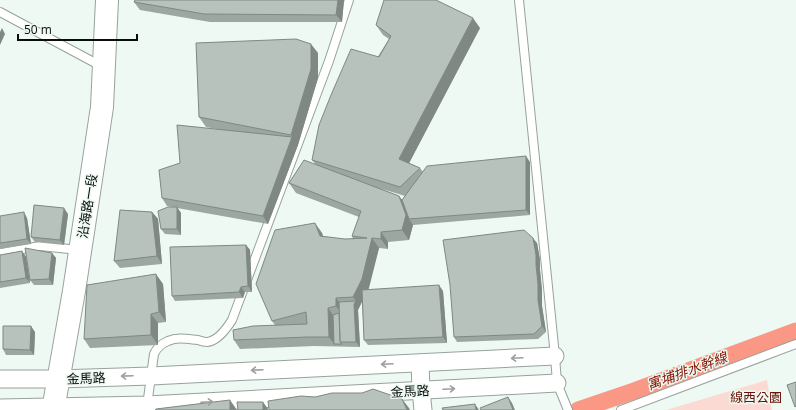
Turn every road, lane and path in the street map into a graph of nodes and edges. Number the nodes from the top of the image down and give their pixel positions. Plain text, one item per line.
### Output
1 (107, 0) edge
2 (349, 0) edge
3 (519, 0) edge
4 (0, 12) edge
5 (104, 67) junction
6 (80, 250) junction
7 (0, 253) edge
8 (796, 344) edge
9 (556, 356) junction
10 (420, 363) junction
11 (151, 376) junction
12 (0, 379) edge
13 (58, 379) junction
14 (557, 383) junction
15 (421, 390) junction
16 (567, 406) edge
17 (0, 408) edge
18 (147, 408) edge
19 (53, 409) edge
20 (423, 410) edge
21 (622, 410) edge

1 - 5 street, 沿海路一段
2 - 11 lane
3 - 9 lane
4 - 5 lane
5 - 6 street, 沿海路一段
6 - 7 lane
6 - 13 street, 沿海路一段
8 - 21 lane
9 -> 10 street, 金馬路
9 - 14 lane
10 -> 11 street, 金馬路
10 - 15 street
11 -> 13 street, 金馬路
11 - 18 lane
12 - 13 street, 金馬路
13 - 19 street, 沿海路一段
15 -> 14 street, 金馬路
14 - 16 lane
18 -> 15 street, 金馬路
15 - 20 street
17 - 19 street, 金馬路
18 - 19 street, 金馬路

